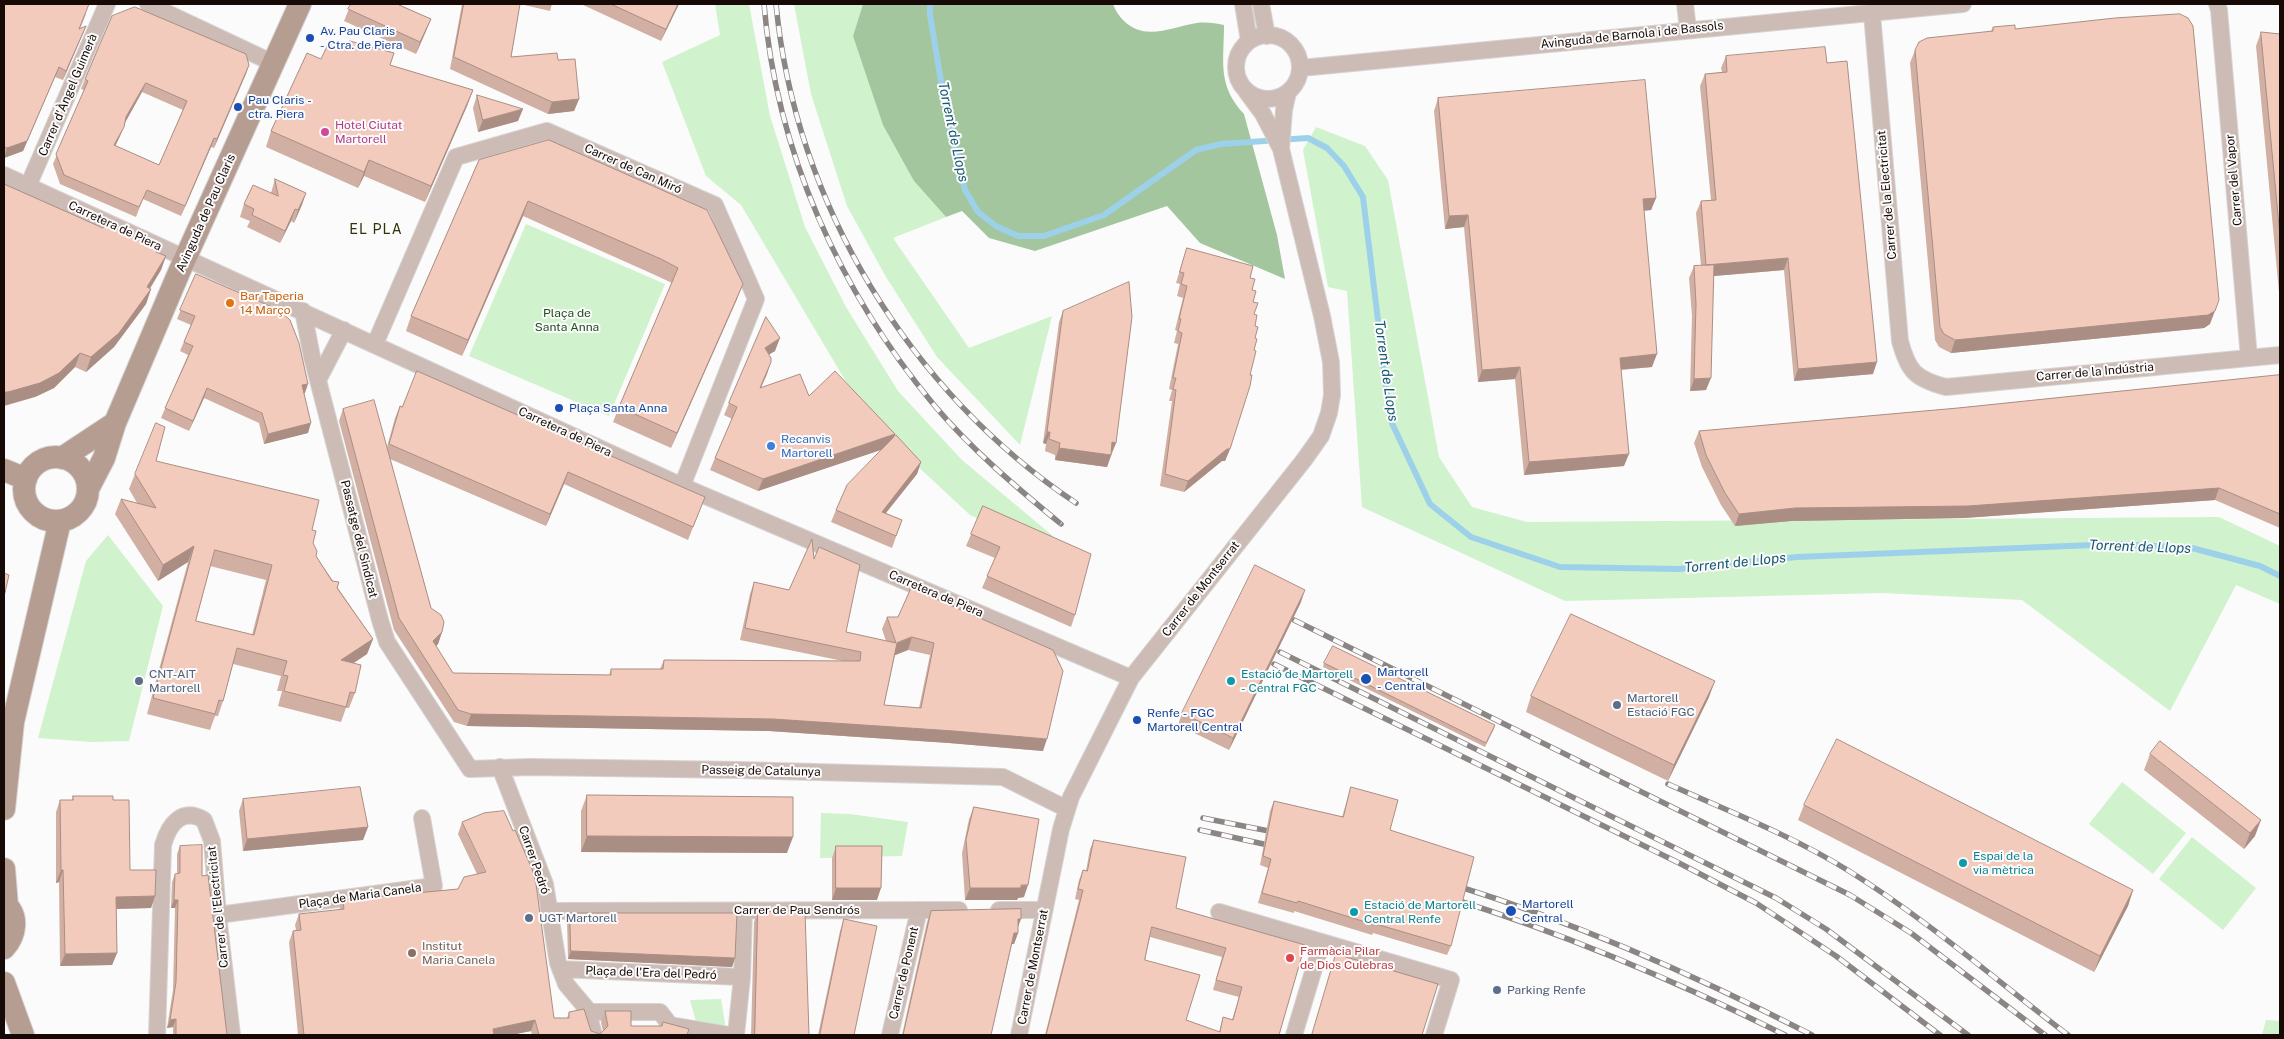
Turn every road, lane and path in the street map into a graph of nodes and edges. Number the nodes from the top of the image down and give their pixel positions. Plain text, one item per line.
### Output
1 (107, 4) edge
2 (148, 4) edge
3 (300, 4) edge
4 (1243, 4) edge
5 (1261, 4) edge
6 (1685, 4) edge
7 (1963, 4) edge
8 (2217, 4) edge
9 (1872, 14) junction
10 (1688, 29) junction
11 (1267, 36) junction
12 (1249, 41) junction
13 (274, 63) junction
14 (1301, 68) junction
15 (1246, 91) junction
16 (1288, 92) junction
17 (1281, 148) junction
18 (4, 175) edge
19 (28, 186) junction
20 (185, 258) junction
21 (303, 312) junction
22 (344, 330) junction
23 (375, 344) junction
24 (2280, 355) edge
25 (2249, 358) junction
26 (1913, 373) joint
27 (318, 380) junction
28 (114, 422) junction
29 (62, 458) junction
30 (4, 470) edge
31 (26, 480) junction
32 (682, 486) junction
33 (88, 489) junction
34 (60, 520) junction
35 (1131, 678) junction
36 (9, 722) edge
37 (457, 750) joint
38 (500, 767) junction
39 (4, 809) edge
40 (1066, 809) junction
41 (422, 818) dead end
42 (4, 869) edge
43 (6, 904) edge
44 (744, 910) junction
45 (918, 910) junction
46 (1044, 910) junction
47 (549, 911) junction
48 (1219, 912) dead end
49 (218, 915) junction
50 (1322, 942) junction
51 (4, 948) edge
52 (560, 969) junction
53 (742, 977) junction
54 (4, 983) edge
55 (588, 1012) junction
56 (23, 1035) edge
57 (157, 1035) edge
58 (232, 1035) edge
59 (594, 1035) edge
60 (729, 1035) edge
61 (736, 1035) edge
62 (890, 1035) edge
63 (1019, 1035) edge
64 (1294, 1035) edge
65 (1434, 1035) edge

1 - 19 street, Carrer d'Àngel Guimerà
2 - 13 street
3 - 13 main road, Avinguda de Pau Claris
4 - 12 street
5 - 11 street
6 - 10 street
7 - 9 street, Avinguda de Barnola i de Bassols
8 - 25 street, Carrer del Vapor
9 - 10 street, Avinguda de Barnola i de Bassols
9 - 26 street, Carrer de la Electricitat
10 - 14 street, Avinguda de Barnola i de Bassols
11 - 12 street
11 - 14 street
12 - 15 street
13 - 20 main road, Avinguda de Pau Claris
14 - 16 street
15 - 16 street
15 - 17 street, Carrer de Montserrat
16 - 17 street, Carrer de Montserrat
17 - 35 street, Carrer de Montserrat
18 - 19 street, Carretera de Piera
19 - 20 street, Carretera de Piera
20 - 21 street, Carretera de Piera
20 - 28 main road, Avinguda de Pau Claris
21 - 22 street, Carretera de Piera
21 - 27 street, Passatge del Sindicat
22 - 23 street, Carretera de Piera
22 - 27 street
23 - 32 street, Carretera de Piera
23 - 32 street, Carrer de Can Miró
24 - 25 street, Carrer de la Indústria
25 - 26 street, Carrer de la Indústria
27 - 37 street, Passatge del Sindicat
28 - 29 main road
28 - 33 main road, Avinguda de Pau Claris
29 - 31 main road
29 - 33 main road
30 - 31 main road
31 - 34 main road
32 - 35 street, Carretera de Piera
33 - 34 main road
34 - 36 main road
35 - 40 street, Carrer de Montserrat
36 - 39 main road
37 - 38 street, Passeig de Catalunya
38 - 40 street, Passeig de Catalunya
38 - 47 street, Carrer Pedró
40 - 46 street, Carrer de Montserrat
41 - 49 street, Plaça de Maria Canela
42 - 43 main road
43 - 51 main road
44 - 45 street, Carrer de Pau Sendrós
44 - 47 street, Carrer de Pau Sendrós
44 - 53 street
45 - 46 street, Carrer de Pau Sendrós
45 - 62 street, Carrer de Ponent
46 - 63 street, Carrer de Montserrat
47 - 52 street, Carrer Pedró
48 - 50 street
49 - 57 street, Carrer de l'Electricitat
49 - 58 street, Carrer de l'Electricitat
50 - 64 street
50 - 65 street
52 - 53 street, Plaça de l'Era del Pedró
52 - 55 street, Carrer Pedró
53 - 61 street
54 - 56 main road
55 - 59 street, Carrer Pedró
55 - 60 street

